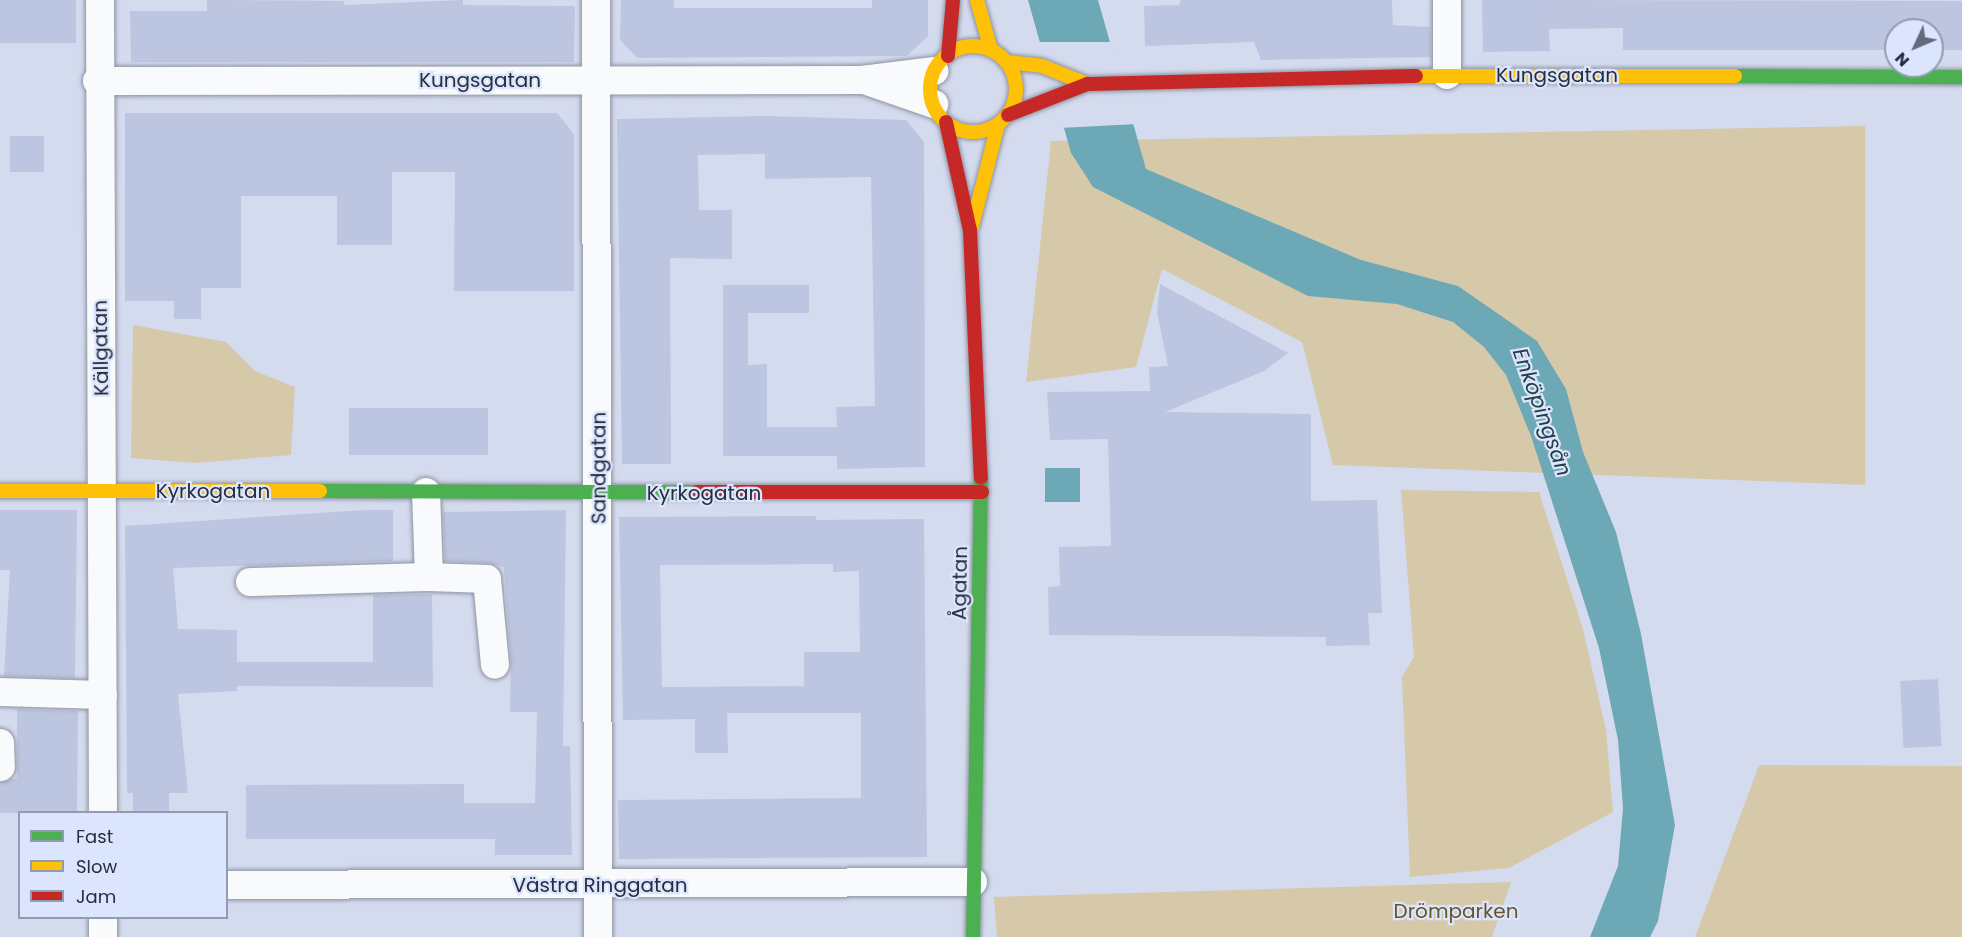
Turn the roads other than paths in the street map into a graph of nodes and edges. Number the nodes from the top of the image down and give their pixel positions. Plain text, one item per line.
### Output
1 (100, 0) edge
2 (596, 0) edge
3 (953, 0) edge
4 (977, 0) edge
5 (1448, 0) edge
6 (991, 51) junction
7 (1006, 62) junction
8 (941, 63) junction
9 (1447, 75) junction
10 (1962, 77) edge
11 (597, 80) junction
12 (862, 80) junction
13 (97, 81) junction
14 (1087, 84) junction
15 (940, 113) junction
16 (1003, 120) junction
17 (970, 230) junction
18 (0, 490) edge
19 (102, 490) junction
20 (426, 492) junction
21 (982, 492) junction
22 (599, 493) junction
23 (429, 577) junction
24 (250, 582) dead end
25 (495, 665) dead end
26 (0, 692) edge
27 (103, 695) junction
28 (103, 811) edge
29 (973, 882) junction
30 (228, 885) edge
31 (598, 886) junction
32 (103, 919) edge
33 (103, 937) edge
34 (598, 937) edge
35 (973, 937) edge

1 - 13 street, Källgatan
2 - 11 street, Sandgatan
3 - 8 street, Ågatan
4 - 6 street
5 - 9 street
6 - 7 street
6 - 8 street
7 - 14 street
7 - 16 street, Ågatan
8 - 12 street, Kungsgatan
8 - 15 street, Ågatan
9 - 10 street, Kungsgatan
9 - 14 street, Kungsgatan
11 - 12 street, Kungsgatan
11 - 13 street, Kungsgatan
11 - 22 street, Sandgatan
12 - 15 street, Kungsgatan
13 - 19 street, Källgatan
14 - 16 street
15 - 16 street
15 - 17 street, Ågatan
16 - 17 street, Ågatan
17 - 21 street, Ågatan
18 - 19 street, Kyrkogatan
19 - 20 street, Kyrkogatan
19 - 27 street, Källgatan
20 - 22 street, Kyrkogatan
20 - 23 street
21 - 22 street, Kyrkogatan
21 - 29 street, Ågatan
22 - 31 street, Sandgatan
23 - 24 street
23 - 25 street
26 - 27 street
27 - 28 street, Källgatan
29 - 31 street, Västra Ringgatan
29 - 35 street, Ågatan
30 - 31 street, Västra Ringgatan
31 - 34 street, Sandgatan
32 - 33 street

